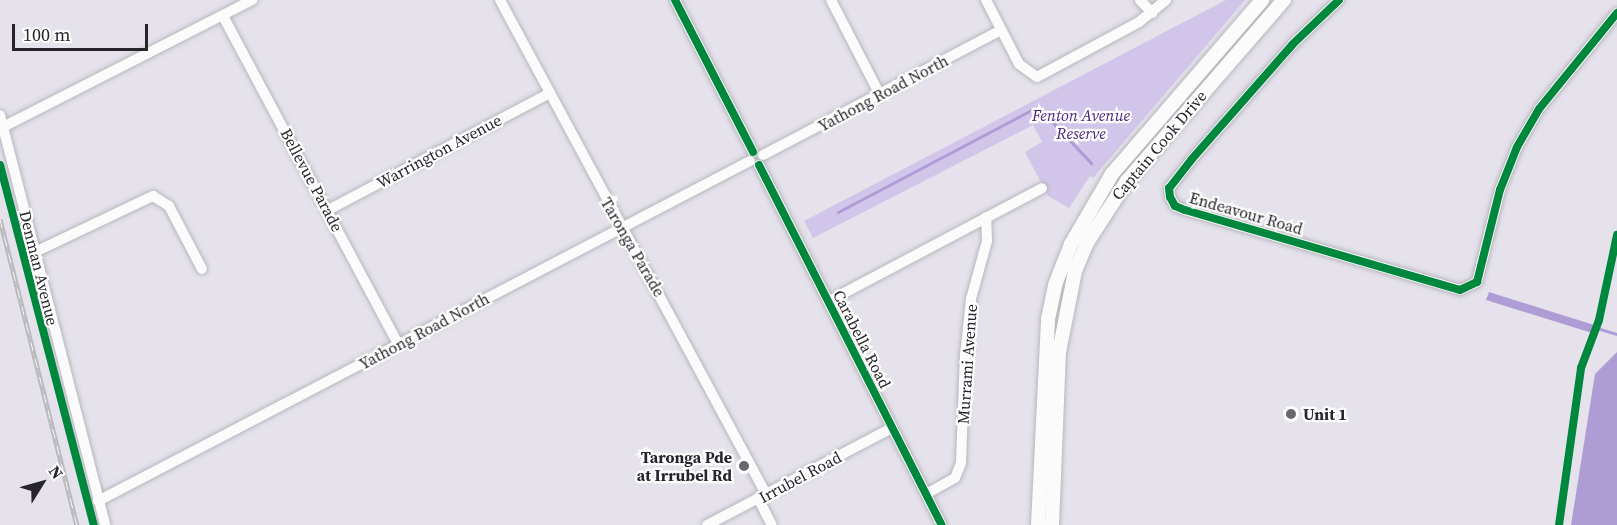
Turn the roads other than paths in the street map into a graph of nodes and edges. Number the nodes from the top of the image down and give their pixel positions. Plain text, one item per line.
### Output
1 (252, 0) edge
2 (500, 0) edge
3 (675, 0) edge
4 (831, 0) edge
5 (986, 0) edge
6 (1140, 0) edge
7 (1166, 0) edge
8 (1262, 0) edge
9 (1284, 0) edge
10 (1339, 0) edge
11 (1152, 13) junction
12 (1617, 13) edge
13 (223, 16) junction
14 (1001, 30) junction
15 (550, 93) junction
16 (880, 95) junction
17 (0, 115) edge
18 (3, 127) junction
19 (756, 158) junction
20 (1042, 188) dead end
21 (328, 210) junction
22 (987, 218) junction
23 (623, 226) junction
24 (35, 252) junction
25 (202, 269) dead end
26 (829, 302) junction
27 (398, 344) junction
28 (892, 428) junction
29 (926, 494) junction
30 (762, 496) junction
31 (98, 501) junction
32 (105, 525) edge
33 (707, 525) edge
34 (772, 525) edge
35 (942, 525) edge
36 (1038, 525) edge
37 (1052, 525) edge

1 - 13 street
2 - 15 street, Taronga Parade
3 - 19 street, Carabella Road
4 - 16 street
5 - 14 street
6 - 11 street
7 - 11 street
8 - 36 main road, Captain Cook Drive
9 - 37 main road, Captain Cook Drive
10 - 12 street, Endeavour Road
11 - 14 street
13 - 18 street
13 - 21 street, Bellevue Parade
14 - 16 street, Yathong Road North
15 - 21 street, Warrington Avenue
15 - 23 street, Taronga Parade
16 - 19 street, Yathong Road North
17 - 18 street, Denman Avenue
18 - 24 street, Denman Avenue
19 - 23 street, Yathong Road North
19 - 26 street, Carabella Road
20 - 22 street
21 - 27 street, Bellevue Parade
22 - 26 street
22 - 29 street, Murrami Avenue
23 - 27 street, Yathong Road North
23 - 30 street, Taronga Parade
24 - 25 street
24 - 31 street, Denman Avenue
26 - 28 street, Carabella Road
27 - 31 street, Yathong Road North
28 - 29 street, Carabella Road
28 - 30 street, Irrubel Road
29 - 35 street, Carabella Road
30 - 33 street, Irrubel Road
30 - 34 street, Taronga Parade
31 - 32 street, Denman Avenue

